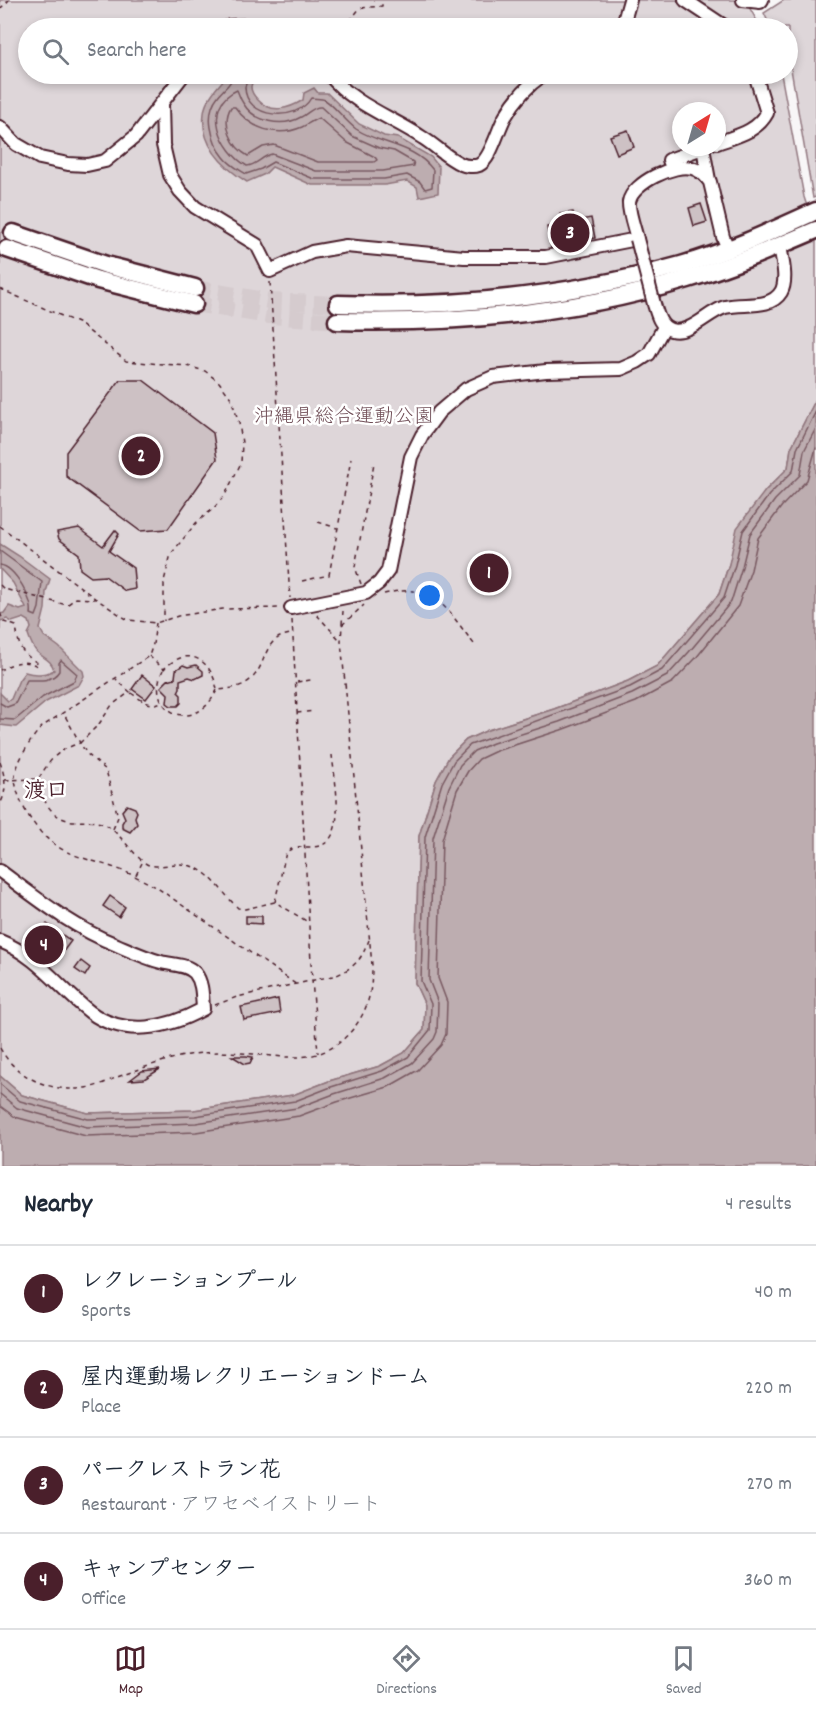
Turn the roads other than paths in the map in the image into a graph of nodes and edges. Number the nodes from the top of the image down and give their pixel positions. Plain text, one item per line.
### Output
1 (630, 0) edge
2 (685, 0) edge
3 (743, 0) edge
4 (762, 0) edge
5 (625, 18) edge
6 (713, 18) edge
7 (177, 84) edge
8 (339, 84) edge
9 (532, 84) edge
10 (758, 84) edge
11 (162, 104) junction
12 (0, 127) edge
13 (726, 140) edge
14 (680, 156) edge
15 (706, 156) edge
16 (672, 168) junction
17 (710, 182) junction
18 (816, 211) edge
19 (816, 230) edge
20 (13, 233) dead end
21 (637, 240) junction
22 (780, 246) junction
23 (728, 248) junction
24 (7, 249) dead end
25 (664, 327) junction
26 (291, 608) road end
27 (0, 871) edge
28 (0, 941) edge

1 - 5 street
2 - 6 street
3 - 4 street
7 - 11 street
8 - 9 street
10 - 13 street
11 - 12 street
11 - 21 street
14 - 16 street
15 - 17 street
16 - 17 street
16 - 21 street
17 - 23 street
18 - 23 main road
19 - 22 main road
20 - 24 main road
21 - 25 street, bridge
22 - 23 main road
22 - 25 street
25 - 26 street
27 - 28 street

